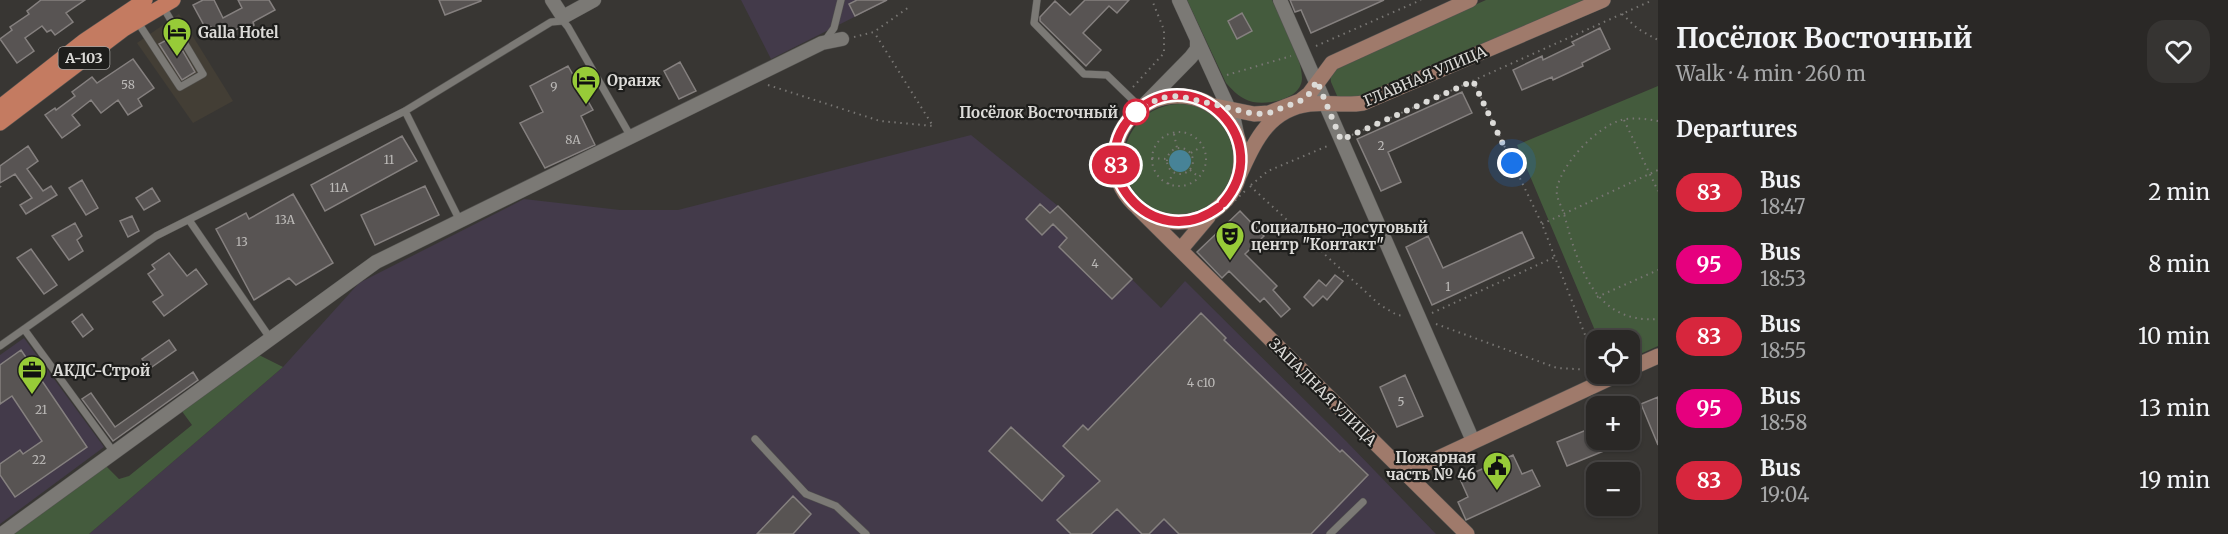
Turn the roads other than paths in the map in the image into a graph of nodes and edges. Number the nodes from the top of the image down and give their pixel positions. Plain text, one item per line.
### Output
1 (145, 0) edge
2 (552, 0) edge
3 (594, 0) edge
4 (841, 0) edge
5 (1036, 0) edge
6 (1179, 0) edge
7 (1280, 0) edge
8 (1470, 0) edge
9 (1603, 0) edge
10 (168, 3) edge
11 (137, 21) junction
12 (842, 39) road end
13 (1197, 40) junction
14 (822, 44) junction
15 (1317, 81) junction
16 (1326, 104) junction
17 (1212, 106) junction
18 (0, 107) edge
19 (1140, 108) junction
20 (1230, 109) junction
21 (405, 111) junction
22 (0, 123) edge
23 (631, 138) junction
24 (1239, 143) junction
25 (1244, 182) junction
26 (1138, 208) junction
27 (1218, 212) junction
28 (189, 220) junction
29 (460, 221) junction
30 (1181, 249) junction
31 (24, 329) junction
32 (270, 338) junction
33 (0, 346) edge
34 (1658, 356) edge
35 (1640, 364) edge
36 (1597, 384) edge
37 (755, 439) dead end
38 (1473, 441) junction
39 (113, 452) junction
40 (1404, 474) junction
41 (1362, 502) dead end
42 (2, 534) edge
43 (866, 534) edge
44 (1330, 534) edge
45 (1467, 534) edge

1 - 18 main road, А-103
2 - 3 street
4 - 14 lane
5 - 19 lane
6 - 13 street
7 - 15 street
8 - 15 street
9 - 16 street, ГЛАВНАЯ УЛИЦА
10 - 11 main road, А-103
10 - 11 lane
11 - 22 main road, А-103
12 - 14 street
13 - 19 street
13 - 20 street
14 - 23 street
15 - 16 street
15 - 20 street
16 - 25 street, ГЛАВНАЯ УЛИЦА
16 - 38 street
17 - 19 street
17 - 20 street
17 - 24 street
19 - 26 street, ЗАПАДНАЯ УЛИЦА
20 - 24 street
21 - 23 lane
21 - 28 lane
21 - 29 lane
23 - 29 street
24 - 25 street
25 - 27 street, ГЛАВНАЯ УЛИЦА
26 - 27 street
26 - 30 street, ЗАПАДНАЯ УЛИЦА
27 - 30 street
28 - 31 lane
28 - 32 lane
29 - 32 street
30 - 40 street, ЗАПАДНАЯ УЛИЦА
31 - 33 lane
31 - 39 lane
32 - 39 street
34 - 35 street
36 - 38 street
37 - 43 lane
38 - 40 street
39 - 42 street
40 - 45 street, ЗАПАДНАЯ УЛИЦА
41 - 44 lane

